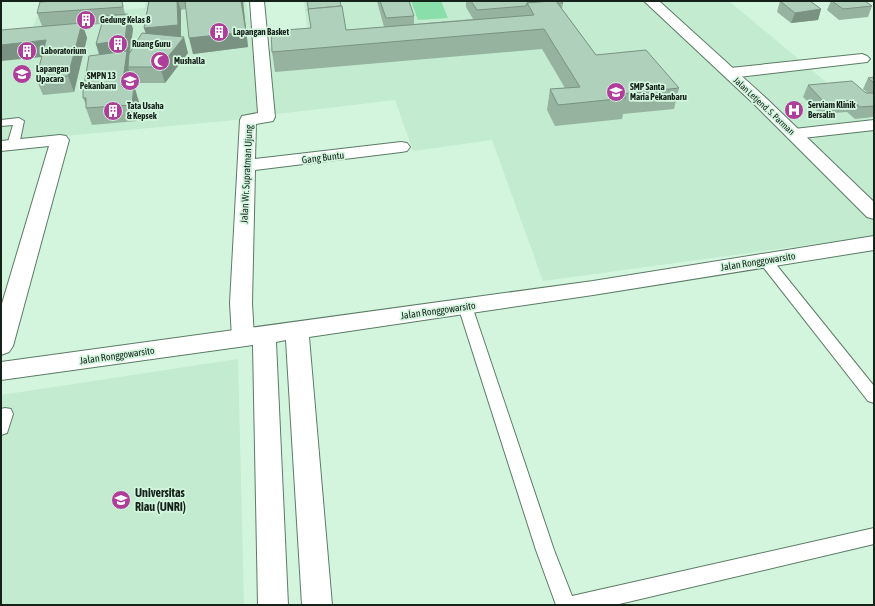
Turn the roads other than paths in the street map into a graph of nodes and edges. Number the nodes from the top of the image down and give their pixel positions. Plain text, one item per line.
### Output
1 (257, 1) edge
2 (651, 1) edge
3 (862, 59) dead end
4 (730, 73) junction
5 (1, 123) edge
6 (874, 125) edge
7 (794, 134) junction
8 (7, 145) edge
9 (400, 147) dead end
10 (245, 166) junction
11 (874, 213) edge
12 (874, 243) edge
13 (765, 260) junction
14 (464, 306) junction
15 (297, 330) junction
16 (253, 337) junction
17 (1, 346) edge
18 (1, 371) edge
19 (874, 398) edge
20 (874, 536) edge
21 (273, 605) edge
22 (317, 605) edge
23 (566, 605) edge
24 (574, 605) edge

1 - 10 street, Jalan Wr. Supratman Ujung
2 - 4 street, Jalan Letjend. S. Parman
3 - 4 street
4 - 7 street, Jalan Letjend. S. Parman
5 - 8 lane
6 - 7 street
7 - 11 street, Jalan Letjend. S. Parman
8 - 17 street
9 - 10 street, Gang Buntu
10 - 16 street, Jalan Wr. Supratman Ujung
12 - 13 street, Jalan Ronggowarsito
13 - 14 street, Jalan Ronggowarsito
13 - 19 lane
14 - 15 street, Jalan Ronggowarsito
14 - 23 lane
15 - 16 street, Jalan Ronggowarsito
15 - 22 street
16 - 18 street, Jalan Ronggowarsito
16 - 21 street, Jalan Wr. Supratman Ujung
20 - 24 lane

